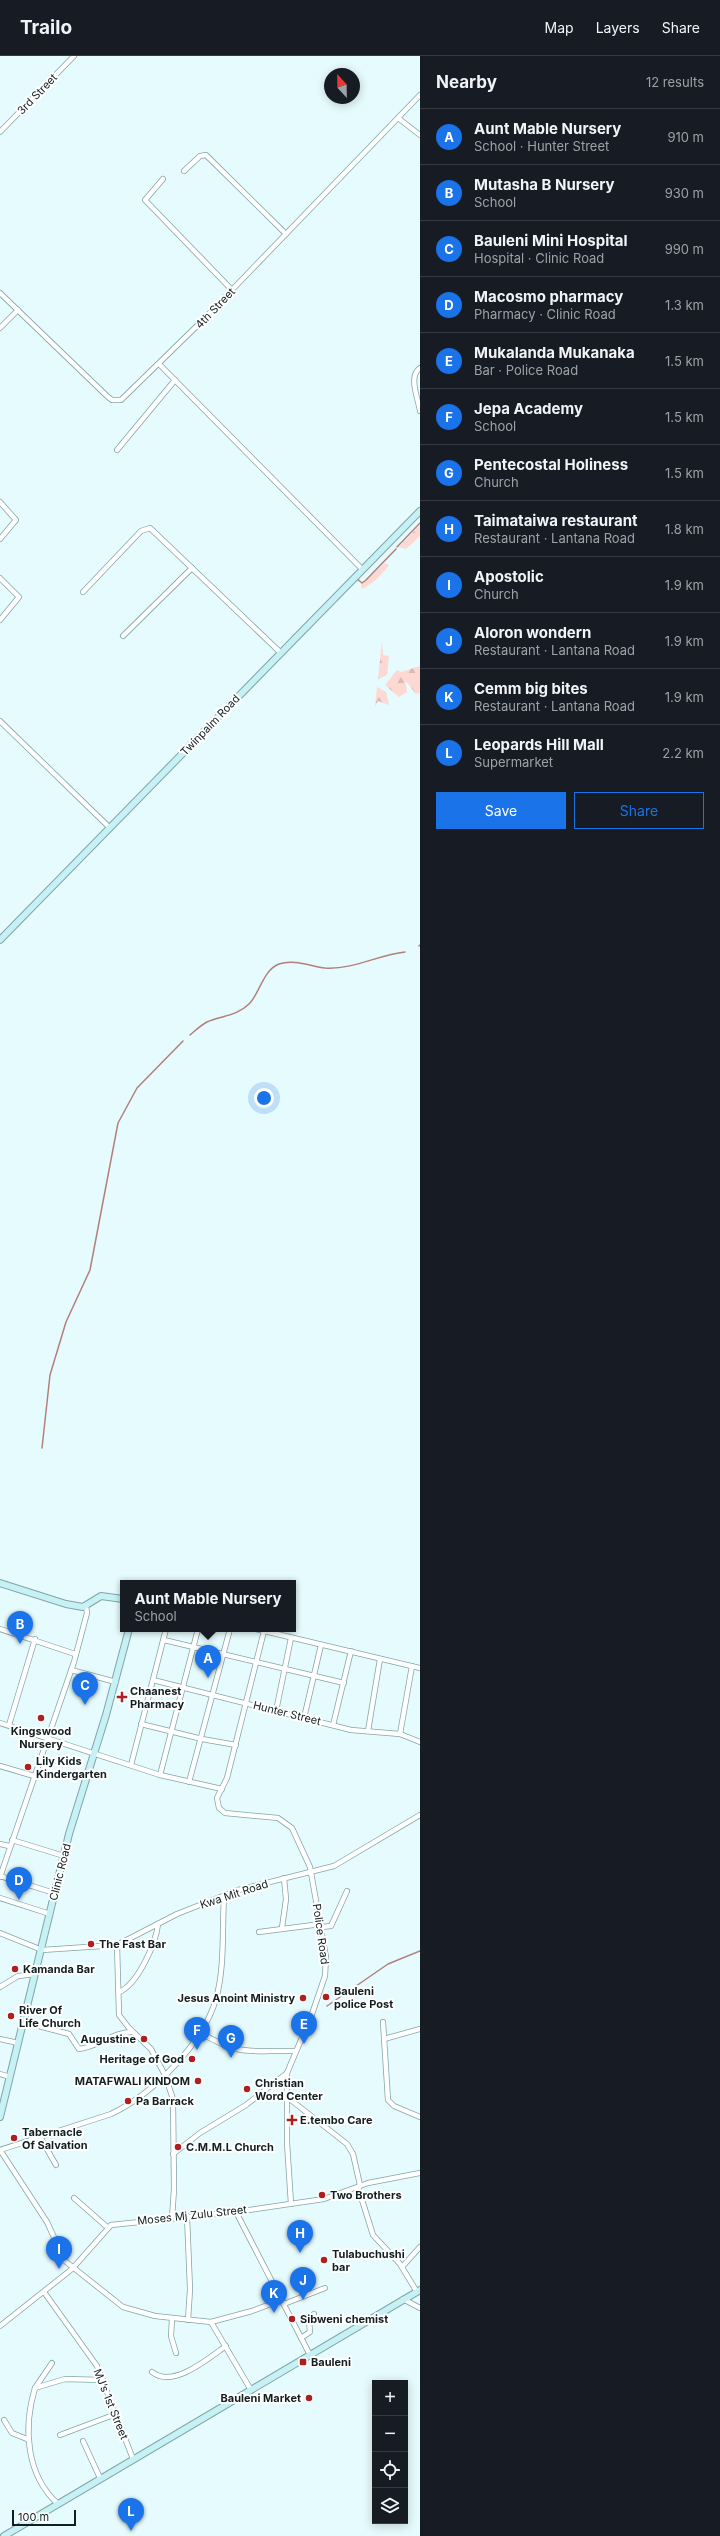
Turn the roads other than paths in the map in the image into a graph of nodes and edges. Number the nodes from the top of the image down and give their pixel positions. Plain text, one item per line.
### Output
1 (74, 56) edge
2 (420, 95) edge
3 (398, 118) junction
4 (0, 132) edge
5 (420, 135) edge
6 (184, 171) dead end
7 (163, 179) dead end
8 (286, 234) junction
9 (232, 290) junction
10 (0, 293) edge
11 (18, 310) junction
12 (0, 328) edge
13 (160, 364) junction
14 (420, 368) edge
15 (175, 380) junction
16 (420, 411) edge
17 (117, 450) dead end
18 (0, 502) edge
19 (420, 511) edge
20 (0, 539) edge
21 (192, 568) junction
22 (362, 569) junction
23 (0, 578) edge
24 (83, 592) dead end
25 (0, 620) edge
26 (123, 636) dead end
27 (282, 653) junction
28 (0, 721) edge
29 (110, 828) junction
30 (0, 938) edge
31 (0, 1583) edge
32 (120, 1599) edge
33 (86, 1606) junction
34 (0, 1629) edge
35 (128, 1632) edge
36 (165, 1632) edge
37 (197, 1632) edge
38 (229, 1632) edge
39 (264, 1632) edge
40 (268, 1632) edge
41 (291, 1638) junction
42 (35, 1639) junction
43 (164, 1640) junction
44 (321, 1645) junction
45 (193, 1648) junction
46 (351, 1652) junction
47 (75, 1654) junction
48 (223, 1655) junction
49 (380, 1658) junction
50 (256, 1661) junction
51 (412, 1666) junction
52 (284, 1668) junction
53 (420, 1668) edge
54 (71, 1670) junction
55 (313, 1675) junction
56 (153, 1680) junction
57 (116, 1682) junction
58 (344, 1683) junction
59 (182, 1687) junction
60 (212, 1695) junction
61 (245, 1703) junction
62 (276, 1711) junction
63 (304, 1718) junction
64 (0, 1722) edge
65 (142, 1724) junction
66 (333, 1724) junction
67 (9, 1726) junction
68 (368, 1731) junction
69 (172, 1732) junction
70 (400, 1734) junction
71 (47, 1736) junction
72 (202, 1739) junction
73 (420, 1742) edge
74 (236, 1745) junction
75 (94, 1754) junction
76 (131, 1765) junction
77 (0, 1766) edge
78 (160, 1775) junction
79 (34, 1776) junction
80 (189, 1782) junction
81 (222, 1789) junction
82 (420, 1815) edge
83 (12, 1840) junction
84 (0, 1844) edge
85 (9, 1846) junction
86 (64, 1856) junction
87 (311, 1873) junction
88 (0, 1877) edge
89 (284, 1878) junction
90 (347, 1891) dead end
91 (54, 1892) junction
92 (224, 1896) junction
93 (0, 1898) edge
94 (50, 1914) junction
95 (158, 1924) junction
96 (321, 1926) junction
97 (282, 1928) junction
98 (259, 1932) dead end
99 (0, 1933) edge
100 (117, 1945) junction
101 (42, 1950) junction
102 (35, 1974) junction
103 (0, 1987) edge
104 (118, 1992) junction
105 (23, 2022) junction
106 (383, 2022) dead end
107 (420, 2029) edge
108 (132, 2032) junction
109 (201, 2033) junction
110 (0, 2039) edge
111 (384, 2039) junction
112 (18, 2043) junction
113 (295, 2051) junction
114 (287, 2073) junction
115 (0, 2074) edge
116 (165, 2075) junction
117 (10, 2077) junction
118 (287, 2097) junction
119 (0, 2117) edge
120 (420, 2117) edge
121 (40, 2137) junction
122 (0, 2150) edge
123 (174, 2154) junction
124 (56, 2165) dead end
125 (420, 2173) edge
126 (359, 2186) junction
127 (74, 2198) dead end
128 (291, 2204) junction
129 (236, 2212) junction
130 (187, 2216) junction
131 (172, 2218) junction
132 (107, 2227) junction
133 (420, 2247) edge
134 (402, 2266) junction
135 (72, 2269) junction
136 (325, 2288) dead end
137 (418, 2291) edge
138 (44, 2292) junction
139 (403, 2299) junction
140 (283, 2302) junction
141 (420, 2308) edge
142 (314, 2314) dead end
143 (172, 2318) junction
144 (188, 2320) junction
145 (211, 2322) junction
146 (0, 2326) edge
147 (301, 2338) junction
148 (226, 2346) junction
149 (176, 2353) dead end
150 (310, 2355) junction
151 (52, 2363) dead end
152 (152, 2372) dead end
153 (103, 2380) junction
154 (35, 2388) junction
155 (251, 2390) junction
156 (116, 2414) junction
157 (4, 2420) dead end
158 (60, 2435) dead end
159 (27, 2439) junction
160 (83, 2441) dead end
161 (133, 2459) junction
162 (100, 2478) junction
163 (58, 2504) junction
164 (4, 2536) edge

1 - 4 street, 3rd Street
2 - 3 street, 4th Street
3 - 5 street
3 - 8 street, 4th Street
6 - 8 street
7 - 9 street
8 - 9 street, 4th Street
9 - 13 street, 4th Street
10 - 11 street, 4th Street
11 - 12 street
11 - 13 street, 4th Street
13 - 15 street
14 - 16 street
15 - 17 street
15 - 22 street
18 - 20 street
19 - 22 street, Twinpalm Road
21 - 24 street
21 - 26 street
21 - 27 street
22 - 27 street, Twinpalm Road
23 - 25 street
27 - 29 street, Twinpalm Road
28 - 29 street
29 - 30 street, Twinpalm Road
31 - 33 street
32 - 33 street
33 - 47 street
34 - 42 street
35 - 57 street, Clinic Road
36 - 43 street
37 - 45 street
38 - 48 street
39 - 50 street
40 - 41 street
41 - 44 street
41 - 52 street
42 - 47 street
42 - 67 street
43 - 45 street
43 - 56 street
44 - 46 street
44 - 55 street
45 - 48 street
45 - 59 street
46 - 49 street
46 - 58 street
47 - 54 street
48 - 50 street
48 - 60 street
49 - 51 street
49 - 68 street
50 - 52 street
50 - 61 street
51 - 53 street
51 - 70 street
52 - 55 street
52 - 62 street
54 - 57 street
54 - 71 street
55 - 58 street
55 - 63 street
56 - 59 street, Hunter Street
56 - 65 street
57 - 75 street, Clinic Road
58 - 66 street
59 - 60 street, Hunter Street
59 - 69 street
60 - 61 street, Hunter Street
60 - 72 street
61 - 62 street, Hunter Street
61 - 74 street
62 - 63 street, Hunter Street
63 - 66 street, Hunter Street
64 - 67 street
65 - 69 street
65 - 76 street
66 - 68 street, Hunter Street
67 - 71 street
68 - 70 street, Hunter Street
69 - 72 street
69 - 78 street
70 - 73 street, Hunter Street
71 - 75 street
71 - 79 street
72 - 74 street
72 - 80 street
74 - 81 street
75 - 76 street
75 - 86 street, Clinic Road
76 - 78 street
77 - 79 street
78 - 80 street
79 - 83 street
80 - 81 street
81 - 87 street, Police Road
82 - 87 street, Kwa Mit Road
83 - 85 street
83 - 86 street
84 - 85 street
85 - 88 street
86 - 91 street, Clinic Road
87 - 89 street, Kwa Mit Road
87 - 96 street, Police Road
88 - 91 street
89 - 92 street, Kwa Mit Road
89 - 97 street
90 - 96 street
91 - 94 street, Clinic Road
92 - 95 street, Kwa Mit Road
92 - 109 street
93 - 94 street
94 - 101 street, Clinic Road
95 - 100 street, Kwa Mit Road
95 - 104 street
96 - 97 street
96 - 113 street, Police Road
97 - 98 street
99 - 101 street
100 - 101 street, Kwa Mit Road
100 - 104 street
101 - 102 street, Clinic Road
102 - 103 street
102 - 105 street, Clinic Road
104 - 108 street
105 - 108 street
105 - 112 street, Clinic Road
106 - 111 street
107 - 111 street
108 - 116 street
109 - 113 street
109 - 116 street
110 - 112 street
111 - 120 street
112 - 117 street, Clinic Road
113 - 114 street, Police Road
114 - 118 street, Police Road
114 - 123 street
115 - 117 street
116 - 121 street
116 - 123 street
117 - 119 street, Clinic Road
118 - 126 street
118 - 128 street, Police Road
121 - 122 street
121 - 124 street
122 - 135 street
123 - 131 street
125 - 126 street, Moses Mj Zulu Street
126 - 128 street, Moses Mj Zulu Street
126 - 134 street
127 - 132 street
128 - 129 street, Moses Mj Zulu Street
129 - 130 street, Moses Mj Zulu Street
129 - 140 street
130 - 131 street, Moses Mj Zulu Street
130 - 144 street
131 - 132 street, Moses Mj Zulu Street
132 - 135 street
133 - 134 street
134 - 137 street
135 - 138 street
135 - 143 street
136 - 140 street
137 - 139 street
138 - 146 street
138 - 153 street, MJ’s 1st Street
139 - 141 street
139 - 150 street
140 - 145 street
140 - 147 street
142 - 147 street
143 - 144 street
143 - 149 street
144 - 145 street
145 - 148 street
147 - 150 street
148 - 152 street
148 - 155 street
150 - 155 street
151 - 154 street
153 - 154 street
153 - 156 street, MJ’s 1st Street
154 - 159 street
155 - 161 street
156 - 158 street
156 - 161 street, MJ’s 1st Street
157 - 159 street
159 - 163 street
160 - 162 street
161 - 162 street
162 - 163 street
163 - 164 street

